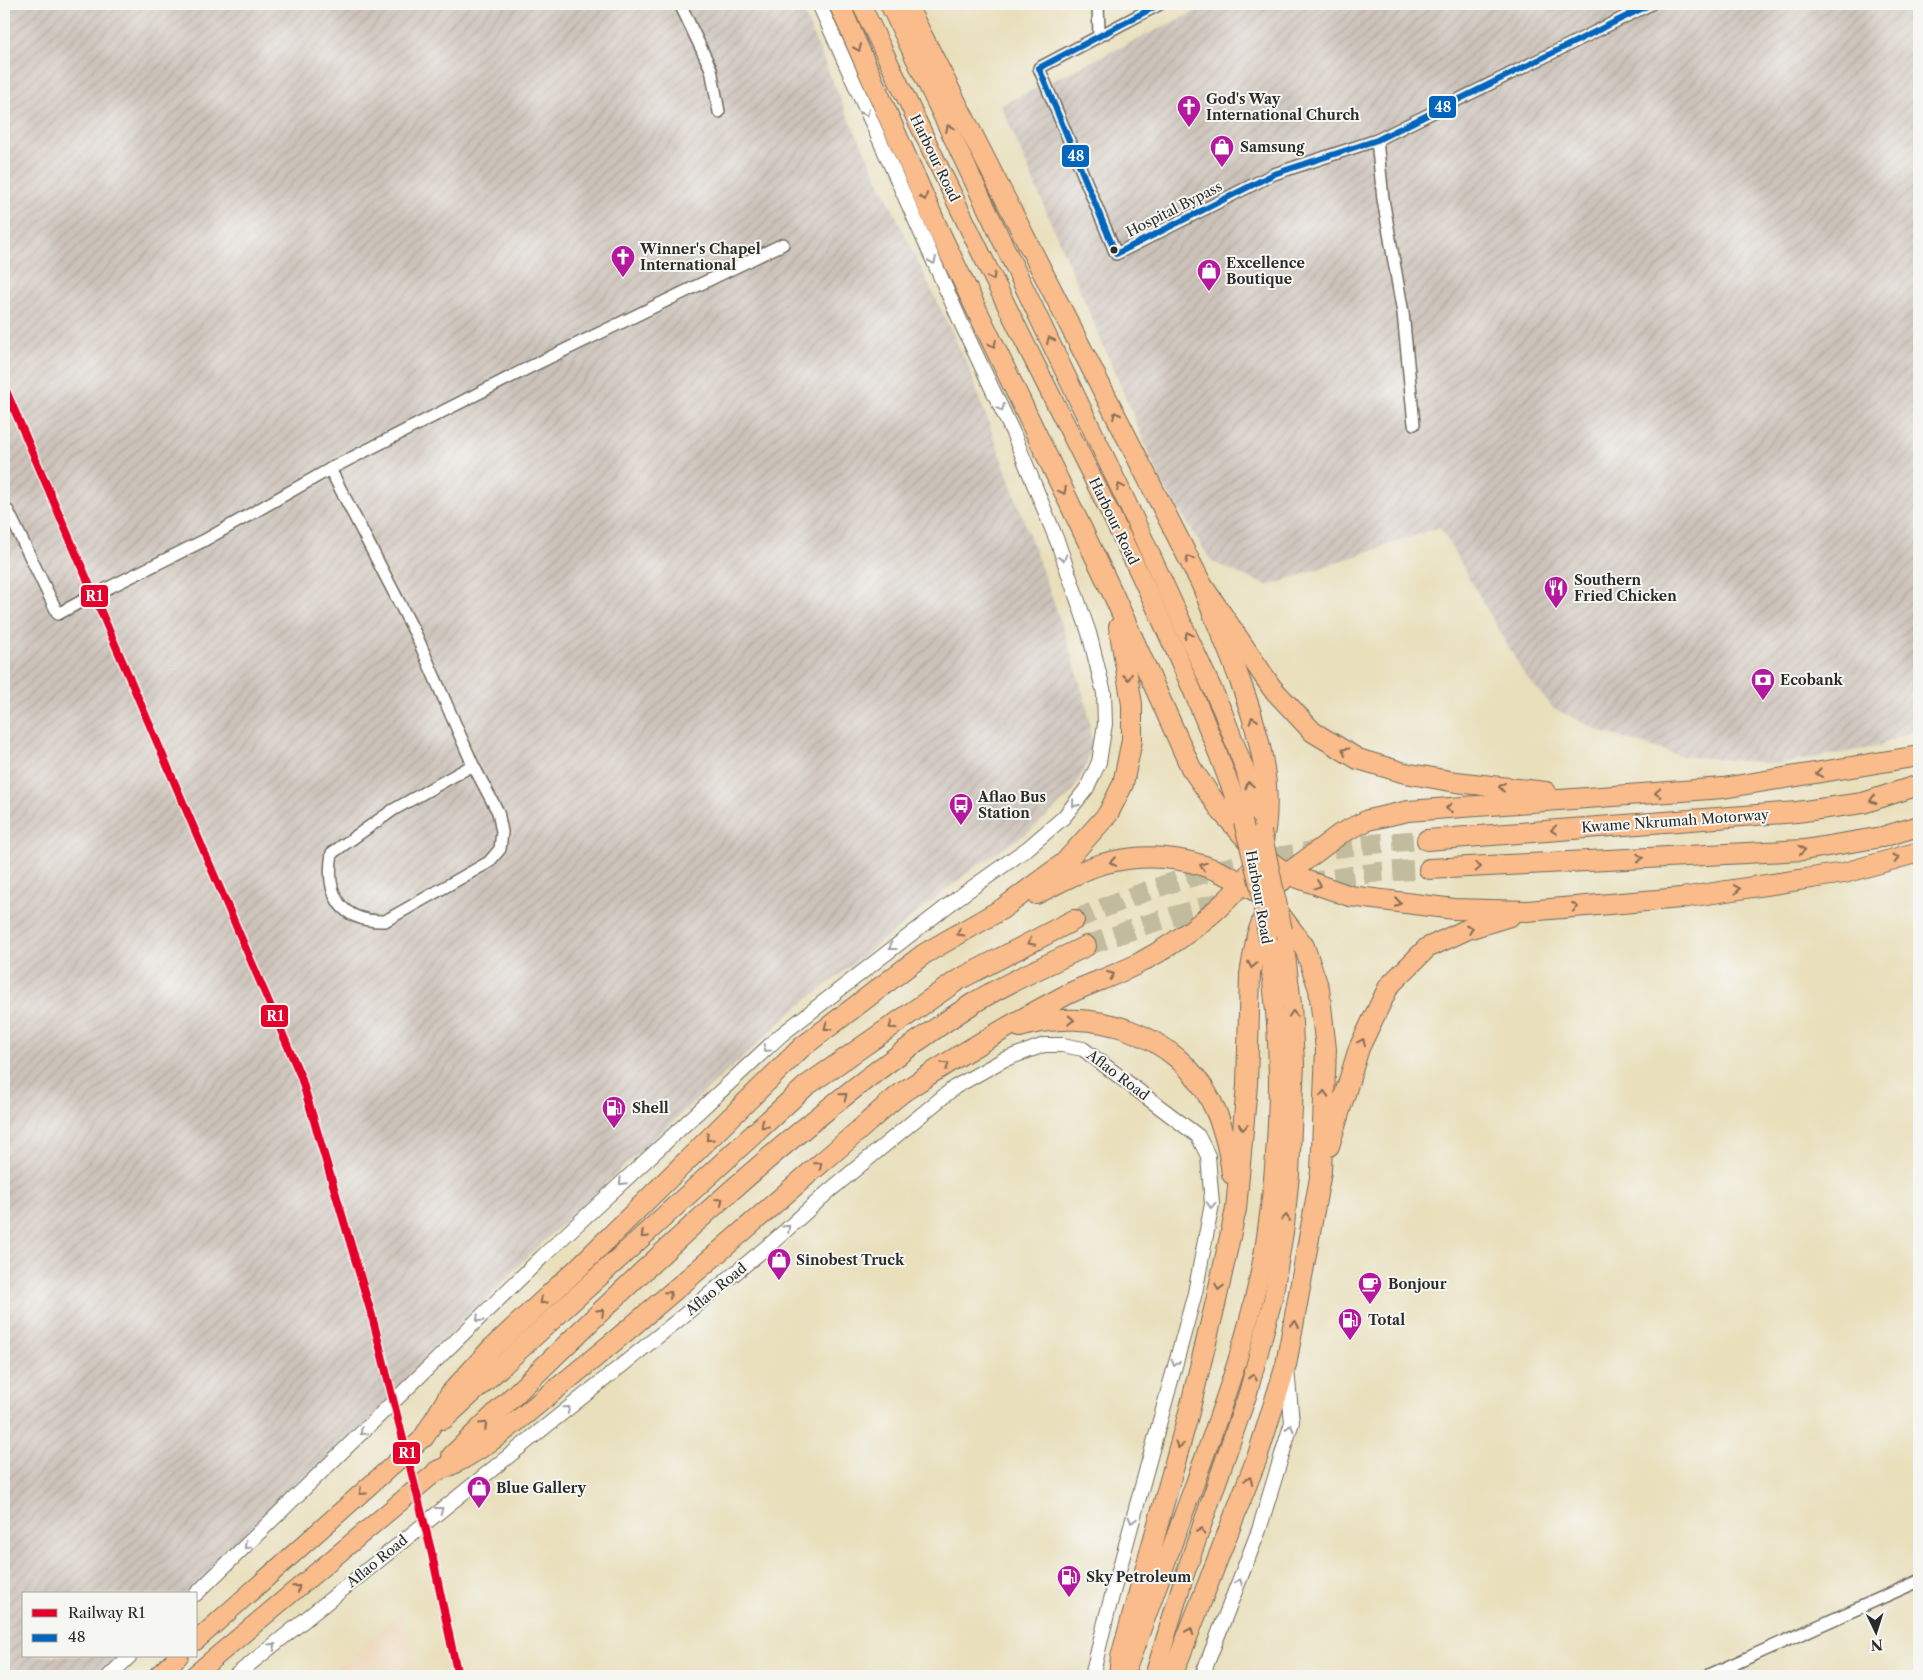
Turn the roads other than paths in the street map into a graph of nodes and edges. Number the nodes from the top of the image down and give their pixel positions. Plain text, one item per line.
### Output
1 (680, 4) edge
2 (819, 4) edge
3 (839, 4) edge
4 (861, 4) edge
5 (889, 4) edge
6 (906, 4) edge
7 (1098, 4) edge
8 (1160, 4) edge
9 (1651, 4) edge
10 (1099, 35) junction
11 (719, 112) dead end
12 (1377, 140) junction
13 (782, 244) dead end
14 (1414, 424) dead end
15 (330, 469) junction
16 (4, 513) edge
17 (1202, 585) junction
18 (106, 589) tunnel mouth
19 (1113, 594) junction
20 (82, 601) tunnel mouth
21 (1919, 756) edge
22 (473, 765) junction
23 (1919, 785) edge
24 (1602, 797) junction
25 (1919, 826) edge
26 (1427, 840) tunnel mouth
27 (1919, 852) edge
28 (1260, 854) junction
29 (1429, 869) tunnel mouth
30 (1287, 874) junction
31 (1242, 883) junction
32 (1269, 901) junction
33 (1002, 909) junction
34 (1527, 911) junction
35 (1074, 920) tunnel mouth
36 (1086, 946) tunnel mouth
37 (990, 1037) junction
38 (1321, 1172) junction
39 (1236, 1209) junction
40 (1286, 1365) junction
41 (424, 1436) junction
42 (436, 1471) junction
43 (1919, 1581) edge
44 (198, 1592) edge
45 (198, 1639) edge
46 (128, 1658) edge
47 (177, 1658) edge
48 (109, 1676) edge
49 (157, 1676) edge
50 (193, 1676) edge
51 (235, 1676) edge
52 (1092, 1676) edge
53 (1118, 1676) edge
54 (1124, 1676) edge
55 (1154, 1676) edge
56 (1172, 1676) edge
57 (1202, 1676) edge
58 (1707, 1676) edge

1 - 11 street
2 -> 44 street
3 -> 19 highway
4 -> 54 highway, Harbour Road, bridge
55 -> 5 highway, Harbour Road, bridge
17 -> 6 highway
7 - 10 street
8 - 10 street
9 - 12 street
10 - 12 street, Hospital Bypass
12 - 14 street
13 - 15 street
15 - 18 street
15 - 22 street
16 - 20 street
24 -> 17 highway
28 -> 17 highway
19 - 28 highway
19 -> 33 highway
21 -> 24 highway
22 - 22 street
23 -> 26 highway, Kwame Nkrumah Motorway
24 -> 30 highway
29 -> 25 highway
34 -> 27 highway
28 - 30 highway
28 - 31 highway
30 - 32 highway
30 -> 34 highway
31 - 32 highway
31 -> 33 highway
37 -> 31 highway
38 -> 32 highway
32 -> 39 highway
33 -> 41 highway
38 -> 34 highway
35 -> 41 highway
42 -> 36 highway
37 -> 39 highway
42 -> 37 highway
40 -> 38 highway
39 -> 53 highway
56 -> 40 highway
57 -> 40 street
41 -> 45 highway
50 -> 42 highway
43 - 58 street
46 - 48 street
47 - 49 highway
51 -> 52 street, Aflao Road

